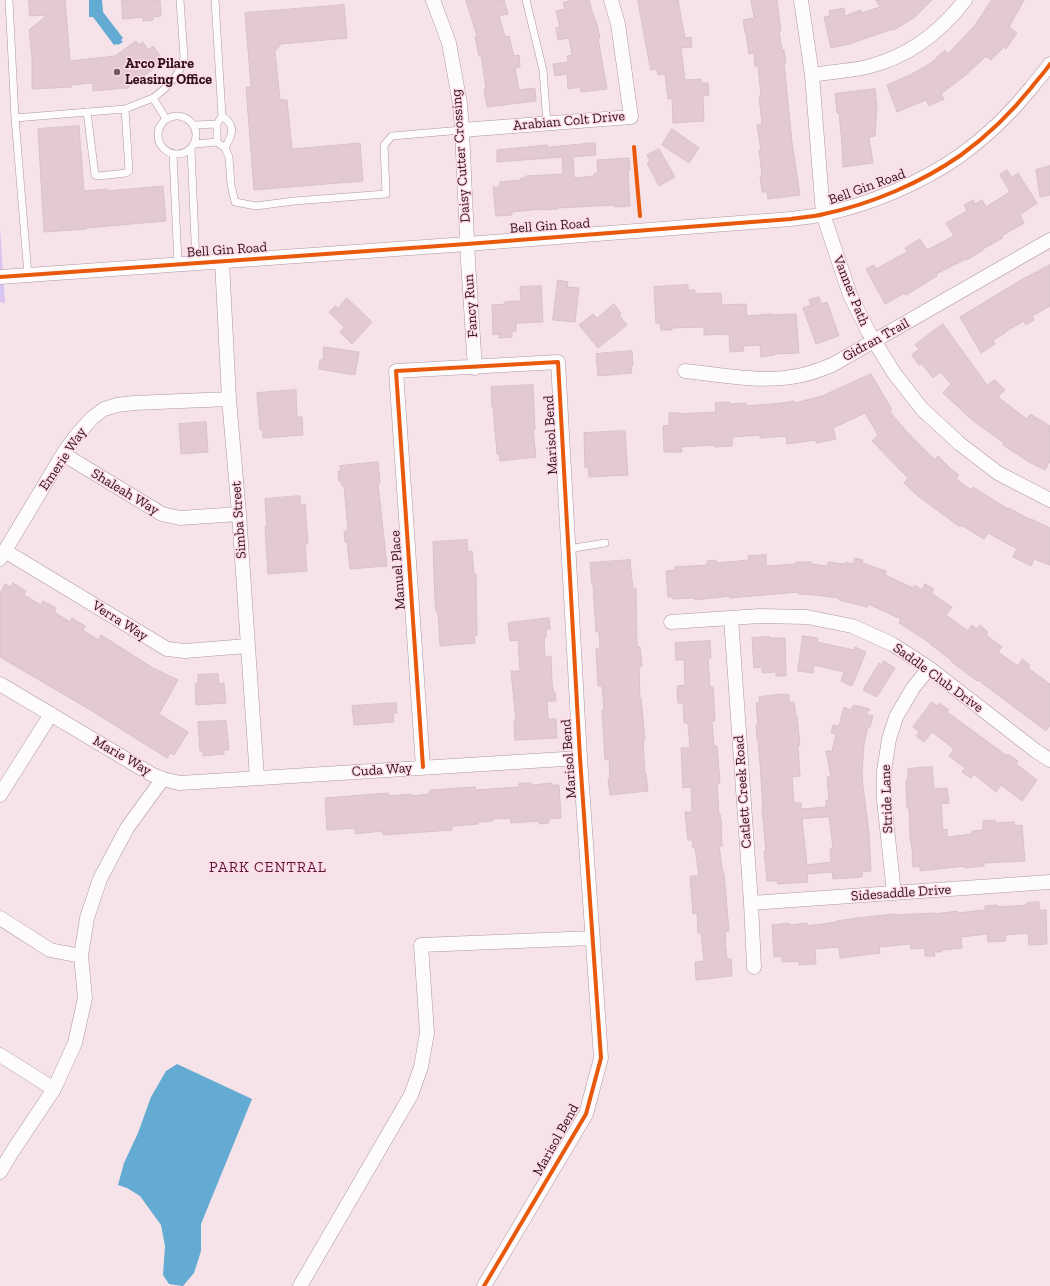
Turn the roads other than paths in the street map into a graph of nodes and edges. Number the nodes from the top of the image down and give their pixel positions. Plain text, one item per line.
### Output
1 (8, 0) edge
2 (180, 0) edge
3 (215, 0) edge
4 (433, 0) edge
5 (526, 0) edge
6 (611, 0) edge
7 (801, 0) edge
8 (965, 0) edge
9 (1049, 67) edge
10 (812, 75) junction
11 (154, 98) junction
12 (124, 109) junction
13 (87, 112) junction
14 (222, 116) junction
15 (15, 118) junction
16 (166, 119) junction
17 (217, 124) junction
18 (547, 124) junction
19 (194, 125) junction
20 (462, 130) junction
21 (217, 142) junction
22 (193, 147) junction
23 (225, 148) junction
24 (173, 154) junction
25 (823, 214) junction
26 (1050, 240) edge
27 (467, 244) junction
28 (222, 261) junction
29 (196, 263) junction
30 (178, 264) junction
31 (28, 275) junction
32 (0, 277) edge
33 (874, 342) junction
34 (475, 368) junction
35 (396, 371) joint
36 (685, 371) dead end
37 (229, 399) junction
38 (63, 454) junction
39 (1050, 500) edge
40 (239, 514) junction
41 (605, 543) dead end
42 (568, 549) junction
43 (2, 555) edge
44 (730, 618) junction
45 (671, 622) dead end
46 (247, 646) junction
47 (929, 668) junction
48 (0, 684) edge
49 (51, 714) junction
50 (580, 758) junction
51 (1050, 760) edge
52 (423, 767) junction
53 (257, 778) junction
54 (162, 780) junction
55 (0, 795) edge
56 (1050, 882) edge
57 (894, 893) junction
58 (751, 904) junction
59 (0, 918) edge
60 (593, 938) junction
61 (81, 956) junction
62 (754, 967) dead end
63 (0, 1055) edge
64 (54, 1089) junction
65 (0, 1172) edge
66 (300, 1286) edge
67 (484, 1286) edge

1 - 15 lane
2 - 11 lane
3 - 14 lane
4 - 20 street, Daisy Cutter Crossing
5 - 18 lane
6 - 18 street, Arabian Colt Drive
7 - 10 street, Vanner Path
8 - 10 street
9 - 25 street, Bell Gin Road
10 - 25 street, Vanner Path
11 - 12 lane
11 - 16 lane
12 - 13 lane
12 - 13 lane
13 - 15 lane
14 - 17 lane
14 - 23 lane
15 - 31 lane
16 - 19 lane
16 - 24 lane
17 - 19 lane
17 - 21 lane
18 - 20 street, Arabian Colt Drive
19 - 22 lane
20 - 23 lane
20 - 27 street, Daisy Cutter Crossing
21 - 22 lane
21 - 23 lane
22 - 24 lane
22 - 29 lane
24 - 30 lane
25 - 27 street, Bell Gin Road
25 - 33 street, Vanner Path
26 - 33 street, Gidran Trail
27 - 28 street, Bell Gin Road
27 - 34 street, Fancy Run
28 - 29 street, Bell Gin Road
28 - 37 street, Simba Street
29 - 30 street, Bell Gin Road
30 - 31 street, Bell Gin Road
31 - 32 street, Bell Gin Road
33 - 36 street, Gidran Trail
33 - 39 street, Vanner Path
34 - 35 street, Marisol Bend
34 - 42 street, Marisol Bend
35 - 52 street, Manuel Place
37 - 38 street, Emerie Way
37 - 40 street, Simba Street
38 - 40 street, Shaleah Way
38 - 43 street, Emerie Way
40 - 46 street, Simba Street
41 - 42 lane
42 - 50 street, Marisol Bend
43 - 46 street, Verra Way
44 - 45 street, Saddle Club Drive
44 - 47 street, Saddle Club Drive
44 - 58 street, Catlett Creek Road
46 - 53 street, Simba Street
47 - 51 street, Saddle Club Drive
47 - 57 street, Stride Lane
48 - 49 street, Marie Way
49 - 54 street, Marie Way
49 - 55 street
50 - 52 street, Cuda Way
50 - 60 street, Marisol Bend
52 - 53 street, Cuda Way
53 - 54 street, Marie Way
54 - 61 street
56 - 57 street, Sidesaddle Drive
57 - 58 street, Sidesaddle Drive
58 - 62 street, Catlett Creek Road
59 - 61 street
60 - 66 street
60 - 67 street, Marisol Bend
61 - 64 street
63 - 64 street
64 - 65 street

